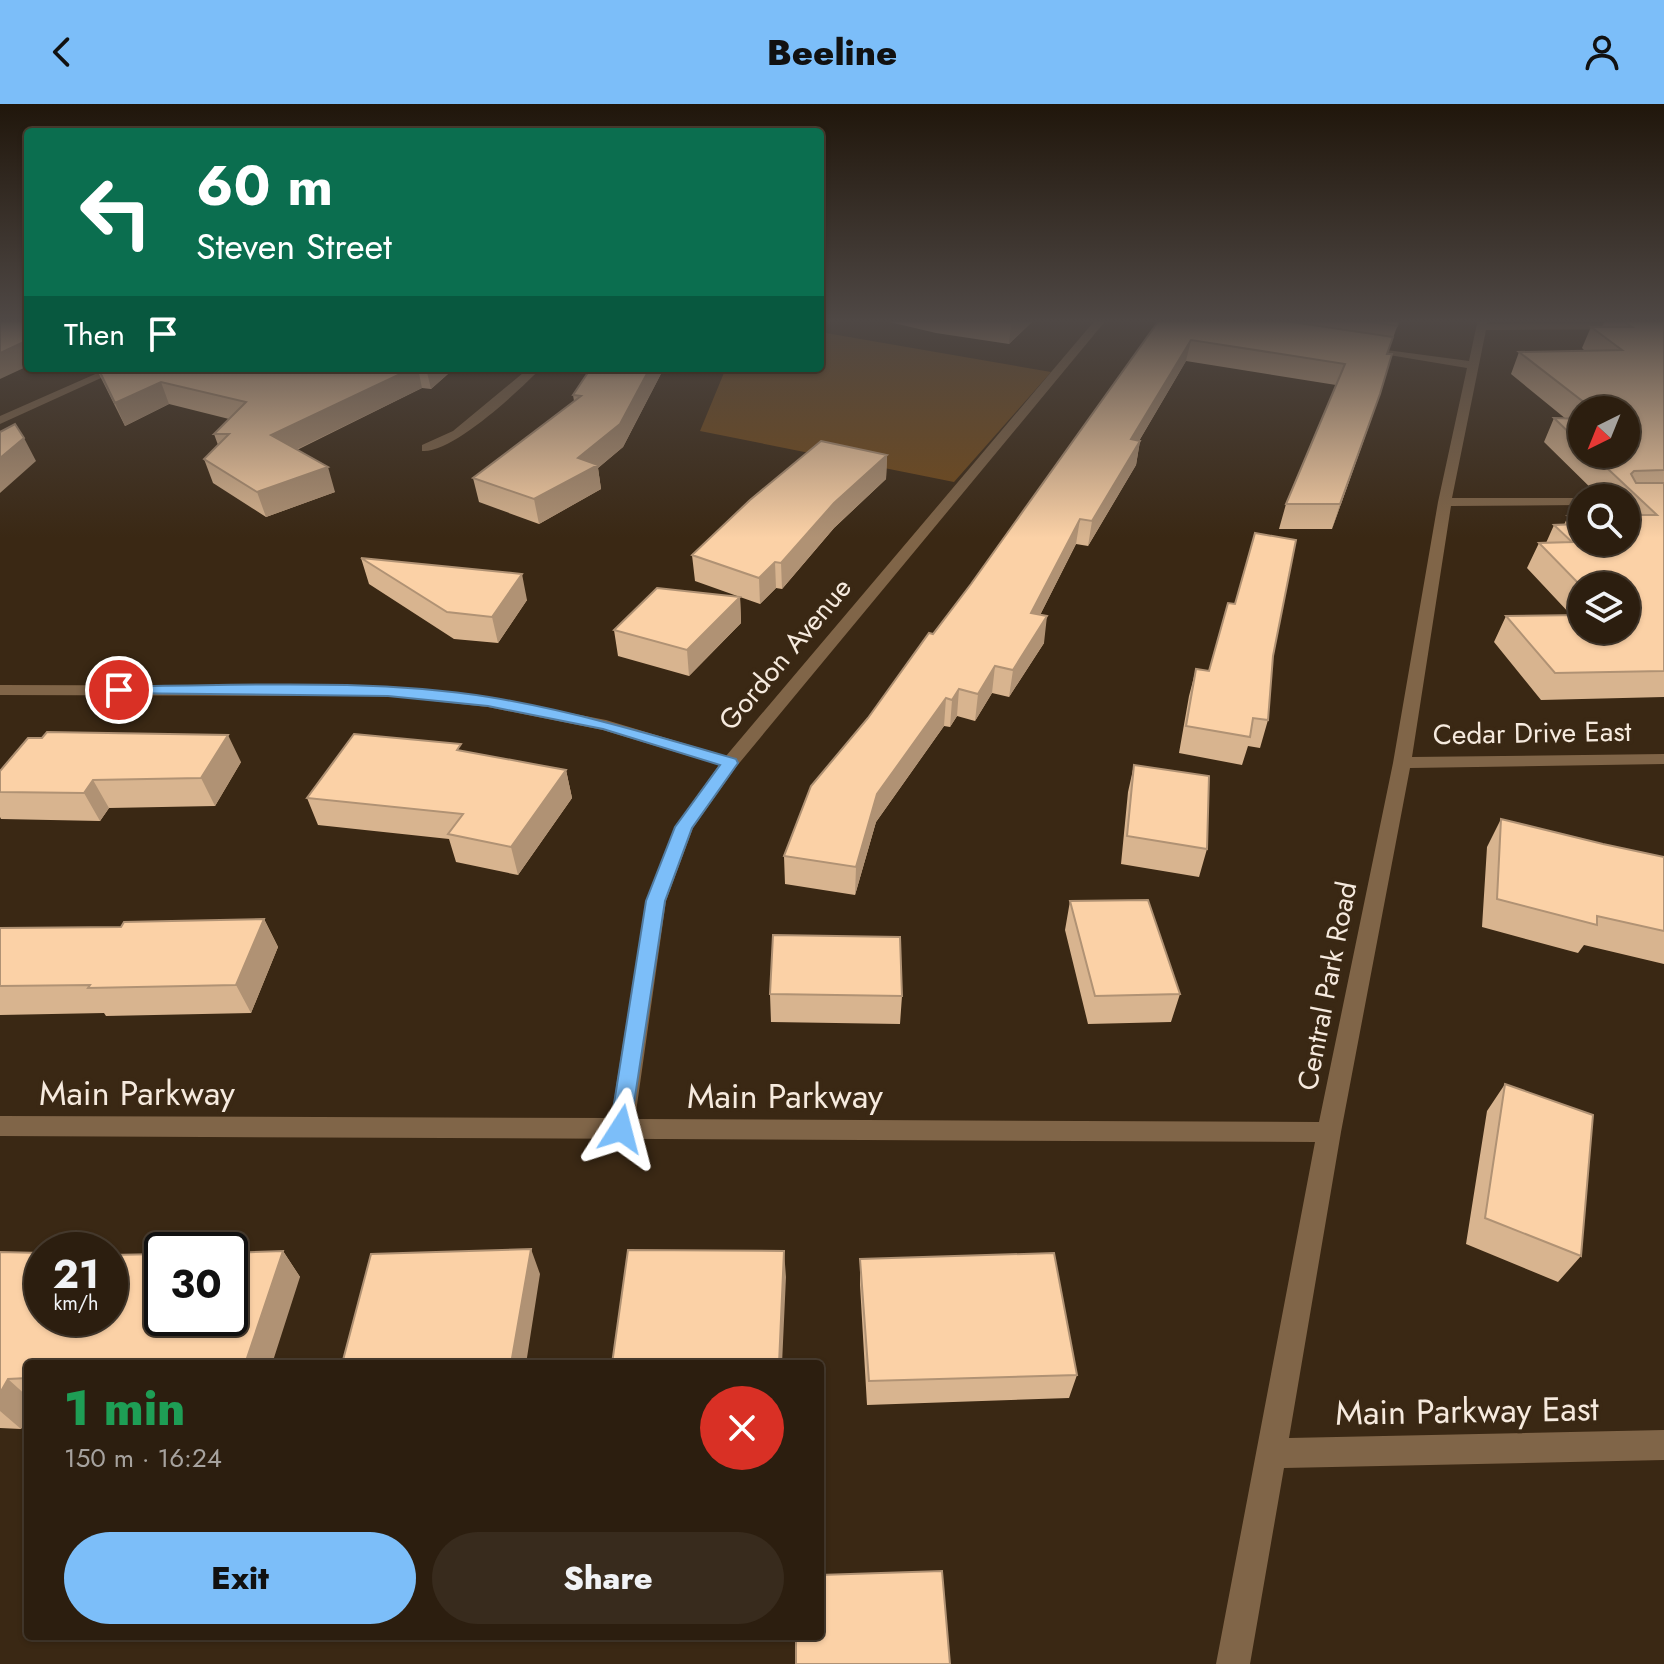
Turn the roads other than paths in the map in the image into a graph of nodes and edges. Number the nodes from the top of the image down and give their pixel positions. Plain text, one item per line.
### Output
1 (64, 392) edge
2 (508, 392) edge
3 (1041, 392) edge
4 (1466, 392) edge
5 (0, 420) edge
6 (426, 448) dead end
7 (1568, 501) edge
8 (1445, 502) junction
9 (0, 690) edge
10 (1664, 759) edge
11 (730, 763) junction
12 (1402, 763) junction
13 (0, 1126) edge
14 (621, 1129) junction
15 (1329, 1132) junction
16 (1664, 1445) edge
17 (1271, 1453) junction
18 (1233, 1664) edge

1 - 5 street
2 - 6 street
3 - 11 street, Gordon Avenue
4 - 8 street, Central Park Road
7 - 8 street
8 - 12 street, Central Park Road
9 - 11 street
10 - 12 street, Cedar Drive East
11 - 14 street, Gordon Avenue
12 - 15 street, Central Park Road
13 - 14 street, Main Parkway
14 - 15 street, Main Parkway
15 - 17 street, Central Park Road
16 - 17 street, Main Parkway East
17 - 18 street, Central Park Road

